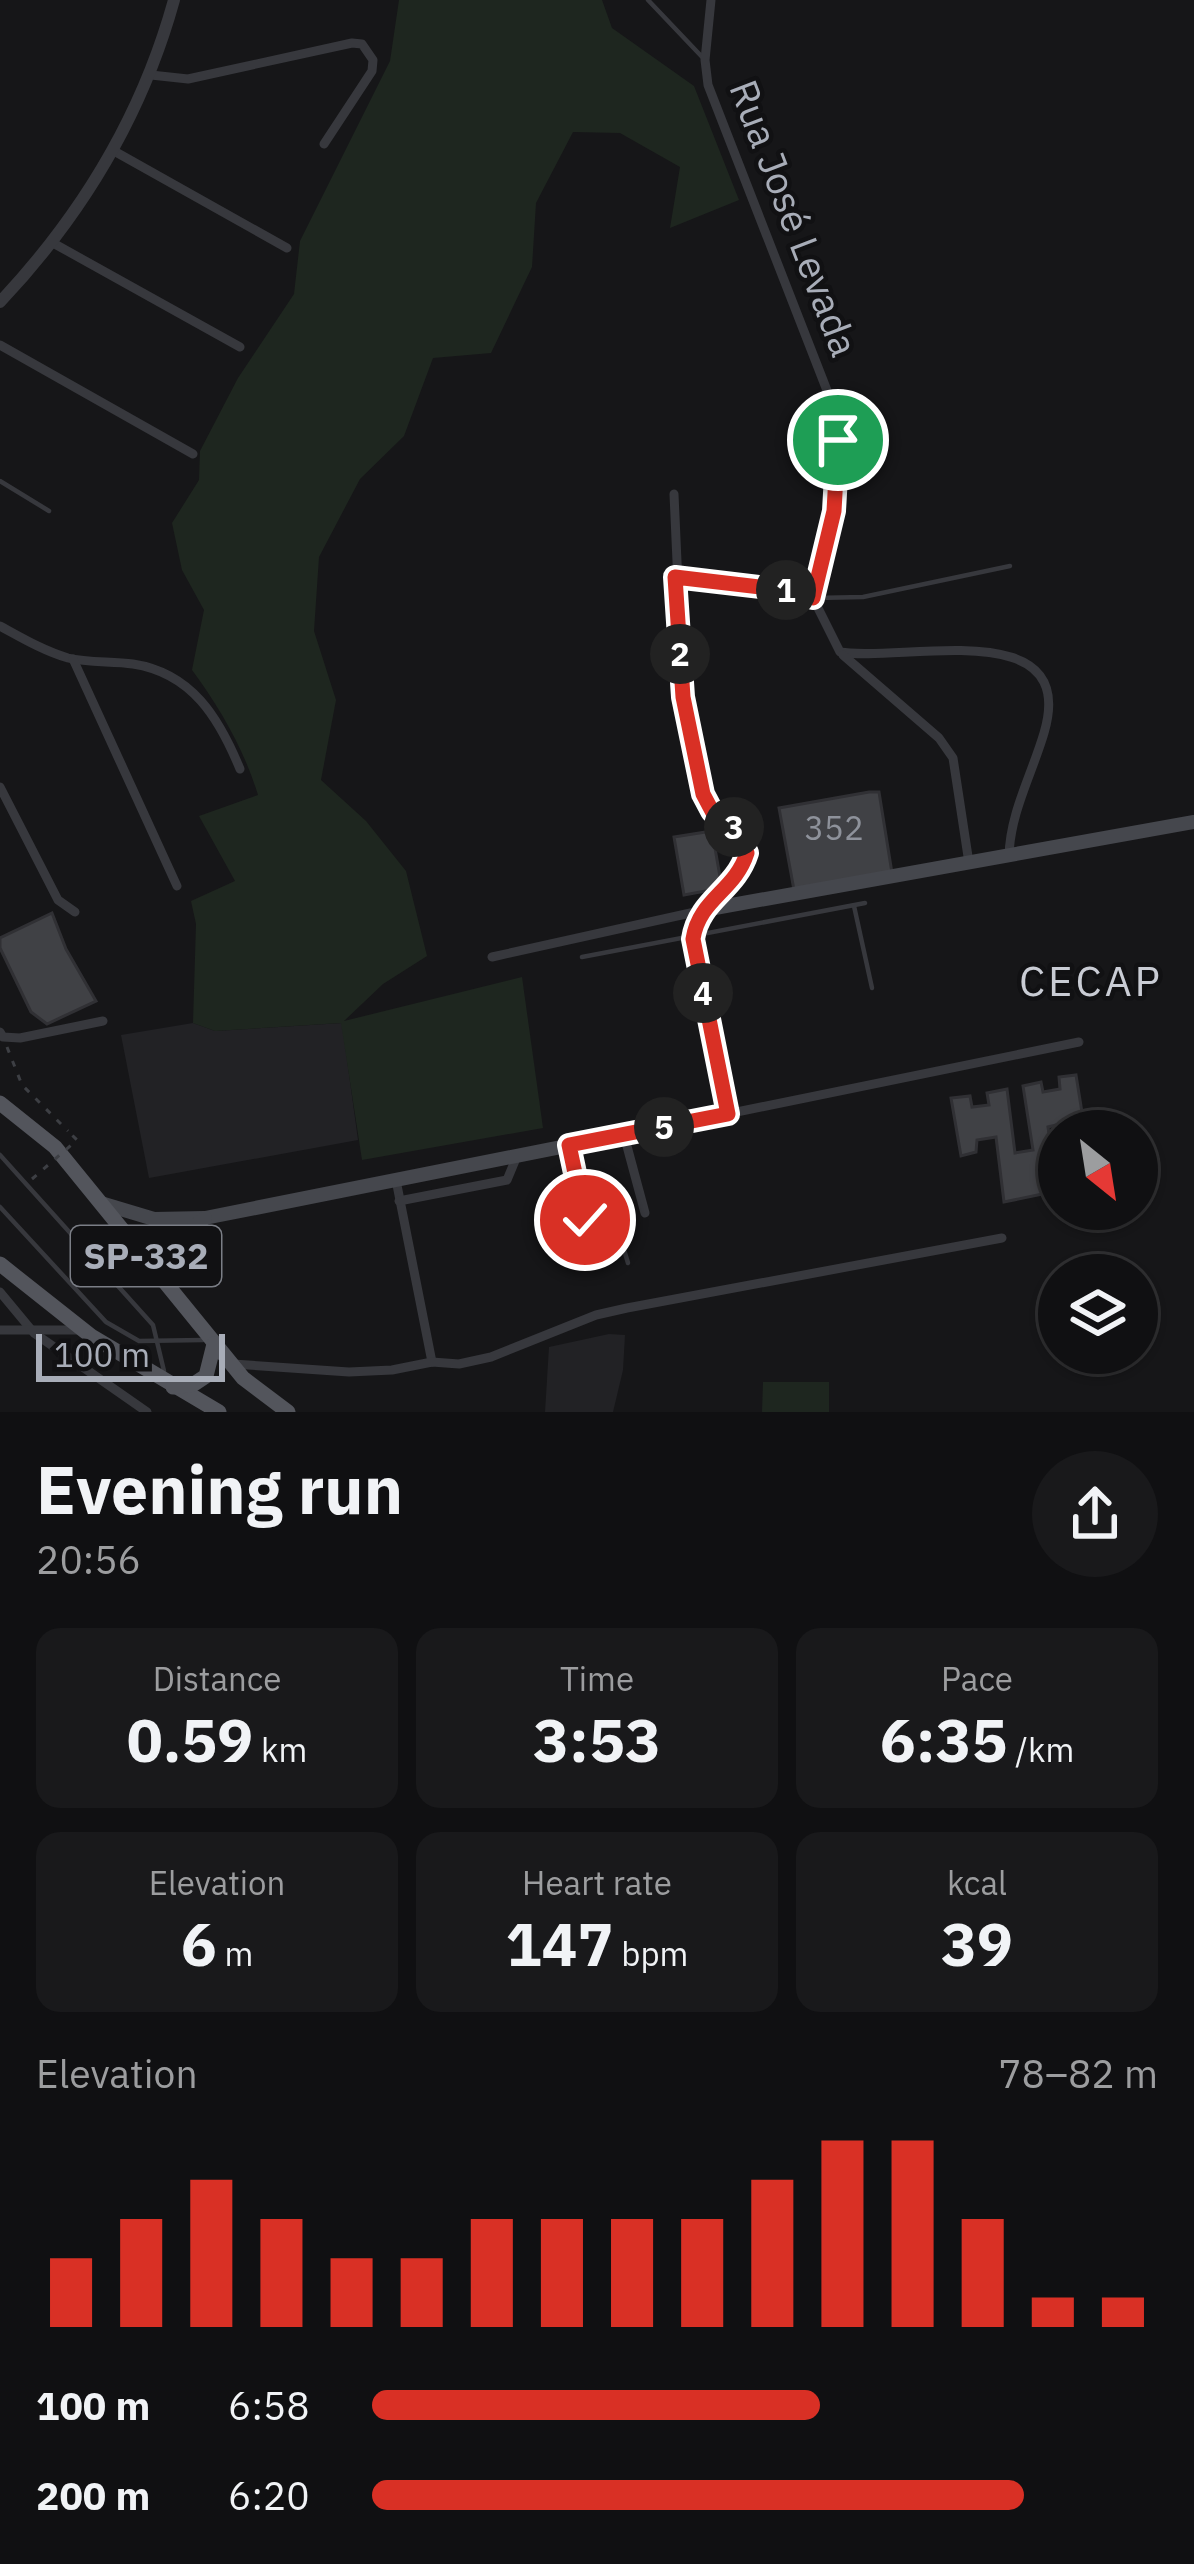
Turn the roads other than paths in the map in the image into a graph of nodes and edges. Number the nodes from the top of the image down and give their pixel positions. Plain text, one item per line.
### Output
1 (173, 0) edge
2 (648, 0) edge
3 (711, 0) edge
4 (705, 60) junction
5 (151, 75) junction
6 (324, 144) dead end
7 (114, 151) junction
8 (53, 243) junction
9 (287, 248) dead end
10 (0, 302) edge
11 (0, 344) edge
12 (240, 347) dead end
13 (193, 454) dead end
14 (0, 481) edge
15 (674, 494) dead end
16 (49, 511) dead end
17 (1010, 566) dead end
18 (675, 577) junction
19 (813, 598) junction
20 (0, 626) edge
21 (840, 652) junction
22 (73, 659) junction
23 (240, 769) dead end
24 (0, 787) edge
25 (1194, 822) edge
26 (1010, 856) junction
27 (969, 863) junction
28 (177, 886) dead end
29 (865, 903) dead end
30 (854, 906) junction
31 (704, 910) junction
32 (75, 911) dead end
33 (693, 939) junction
34 (492, 957) dead end
35 (582, 957) dead end
36 (872, 988) dead end
37 (103, 1021) dead end
38 (1, 1034) edge
39 (1078, 1042) dead end
40 (0, 1103) edge
41 (728, 1114) junction
42 (624, 1135) junction
43 (569, 1145) junction
44 (0, 1155) edge
45 (517, 1156) junction
46 (396, 1180) junction
47 (399, 1201) junction
48 (104, 1204) junction
49 (0, 1207) edge
50 (645, 1213) dead end
51 (205, 1218) junction
52 (1002, 1238) dead end
53 (628, 1263) dead end
54 (0, 1264) edge
55 (0, 1292) edge
56 (172, 1292) junction
57 (28, 1328) junction
58 (0, 1330) edge
59 (83, 1330) junction
60 (211, 1341) junction
61 (160, 1343) junction
62 (432, 1362) junction
63 (231, 1364) junction
64 (169, 1384) junction
65 (147, 1412) edge
66 (219, 1412) edge
67 (288, 1412) edge

1 - 5 street
2 - 4 lane
3 - 4 street, Rua José Levada
4 - 19 street, Rua José Levada
5 - 6 street
5 - 7 street
7 - 8 street
7 - 9 street
8 - 10 street
8 - 12 street
11 - 13 street
14 - 16 lane
15 - 18 street
17 - 19 lane
18 - 19 street
18 - 31 street
19 - 21 street
20 - 22 street
21 - 26 street
21 - 27 street
22 - 23 street
22 - 28 street
24 - 32 street
25 - 26 main road
26 - 27 main road
27 - 31 main road
29 - 30 lane
30 - 33 lane
30 - 36 lane
31 - 33 main road
31 - 34 street
33 - 35 lane
33 - 41 main road
37 - 38 street
39 - 41 street
40 - 48 main road, SP-332
41 - 42 main road
42 - 43 main road
42 - 50 street
43 - 45 main road
43 - 53 lane
44 - 61 lane
45 - 46 main road
45 - 47 street
46 - 47 street
46 - 51 main road
47 - 62 street
48 - 51 main road
48 - 56 main road, SP-332
49 - 61 lane
51 - 56 main road
52 - 62 street
54 - 59 main road, SP-332
55 - 57 street
56 - 60 main road, SP-332
57 - 58 street
57 - 59 street
57 - 65 street
59 - 64 main road, SP-332
60 - 61 lane
60 - 63 main road, SP-332
60 - 64 main road
61 - 64 lane
62 - 63 street
63 - 67 main road, SP-332
64 - 66 main road, SP-332

